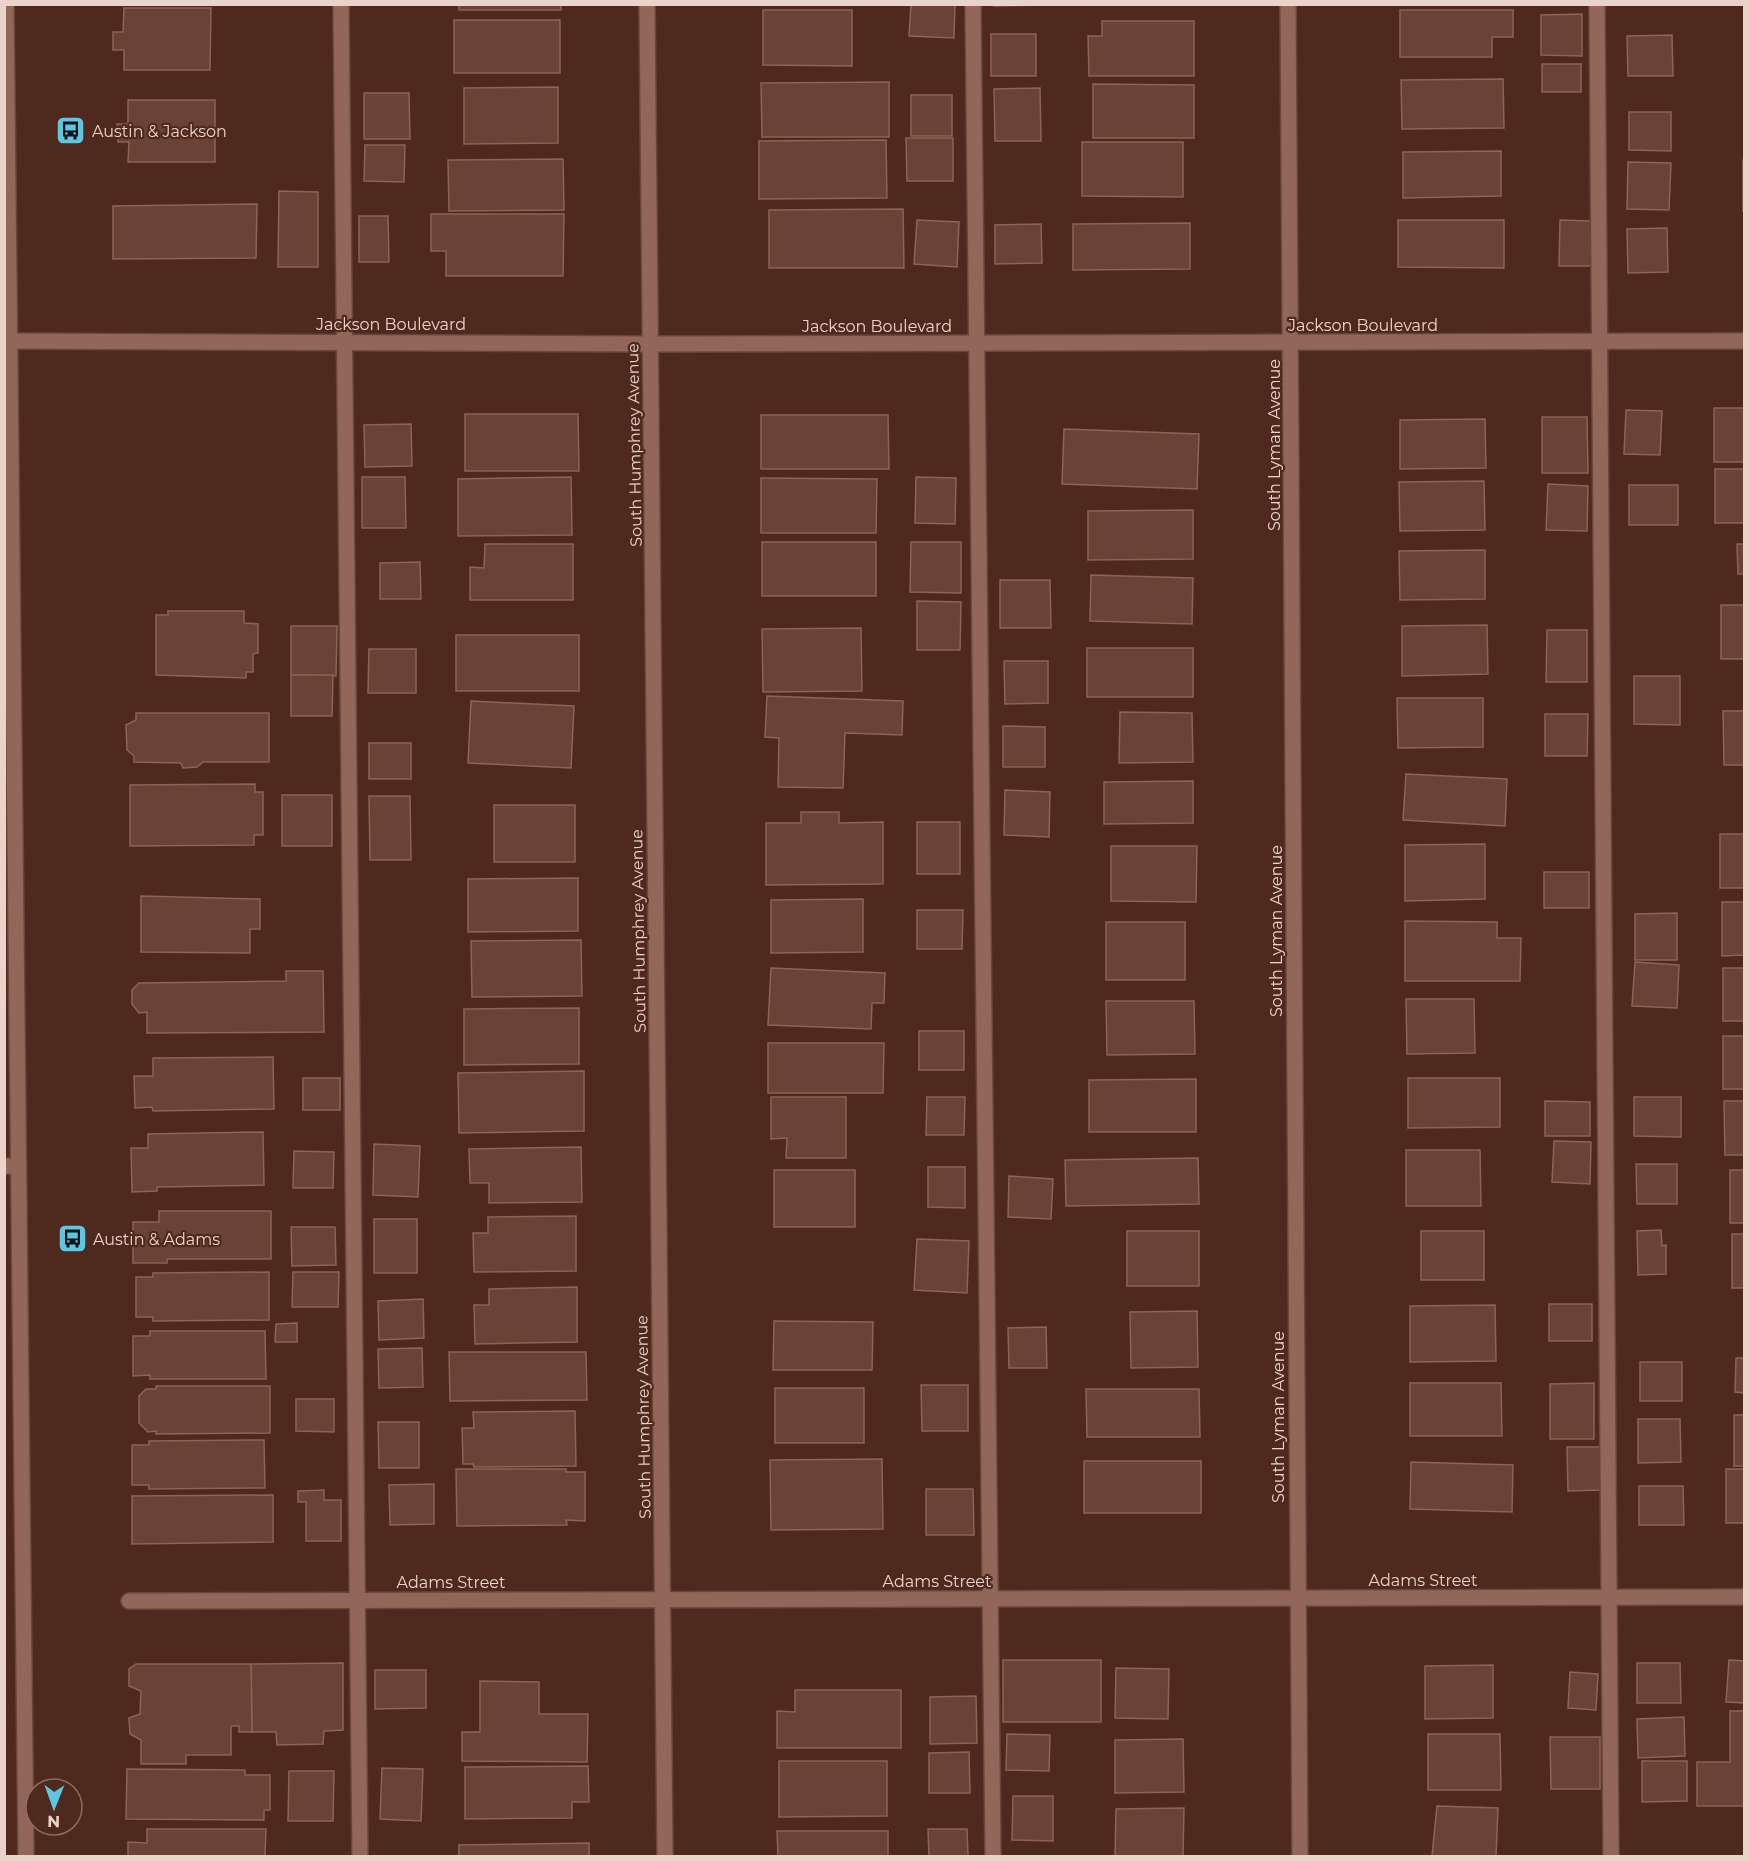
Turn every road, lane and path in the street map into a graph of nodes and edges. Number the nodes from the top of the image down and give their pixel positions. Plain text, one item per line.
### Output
1 (6, 4) edge
2 (341, 4) edge
3 (647, 4) edge
4 (974, 4) edge
5 (1288, 4) edge
6 (1597, 4) edge
7 (7, 341) edge
8 (1744, 341) edge
9 (345, 342) junction
10 (1600, 342) junction
11 (651, 344) junction
12 (977, 344) junction
13 (1292, 344) junction
14 (11, 1166) edge
15 (1609, 1597) junction
16 (1744, 1597) edge
17 (1297, 1598) junction
18 (663, 1599) junction
19 (990, 1599) junction
20 (358, 1600) junction
21 (129, 1601) dead end
22 (26, 1857) edge
23 (360, 1857) edge
24 (665, 1857) edge
25 (993, 1857) edge
26 (1300, 1857) edge
27 (1611, 1857) edge

1 - 7 street
2 - 9 street
3 - 11 street, South Humphrey Avenue
4 - 12 street
5 - 13 street, South Lyman Avenue
6 - 10 street
7 - 9 street, Jackson Boulevard
7 - 14 street
8 - 10 street, Jackson Boulevard
9 - 11 street, Jackson Boulevard
9 - 20 street
10 - 13 street, Jackson Boulevard
10 - 15 street
11 - 12 street, Jackson Boulevard
11 - 18 street, South Humphrey Avenue
12 - 13 street, Jackson Boulevard
12 - 19 street
13 - 17 street, South Lyman Avenue
14 - 22 street
15 - 16 street, Adams Street
15 - 17 street, Adams Street
15 - 27 street
17 - 19 street, Adams Street
17 - 26 street, South Lyman Avenue
18 - 19 street, Adams Street
18 - 20 street, Adams Street
18 - 24 street, South Humphrey Avenue
19 - 25 street
20 - 21 street, Adams Street
20 - 23 street

